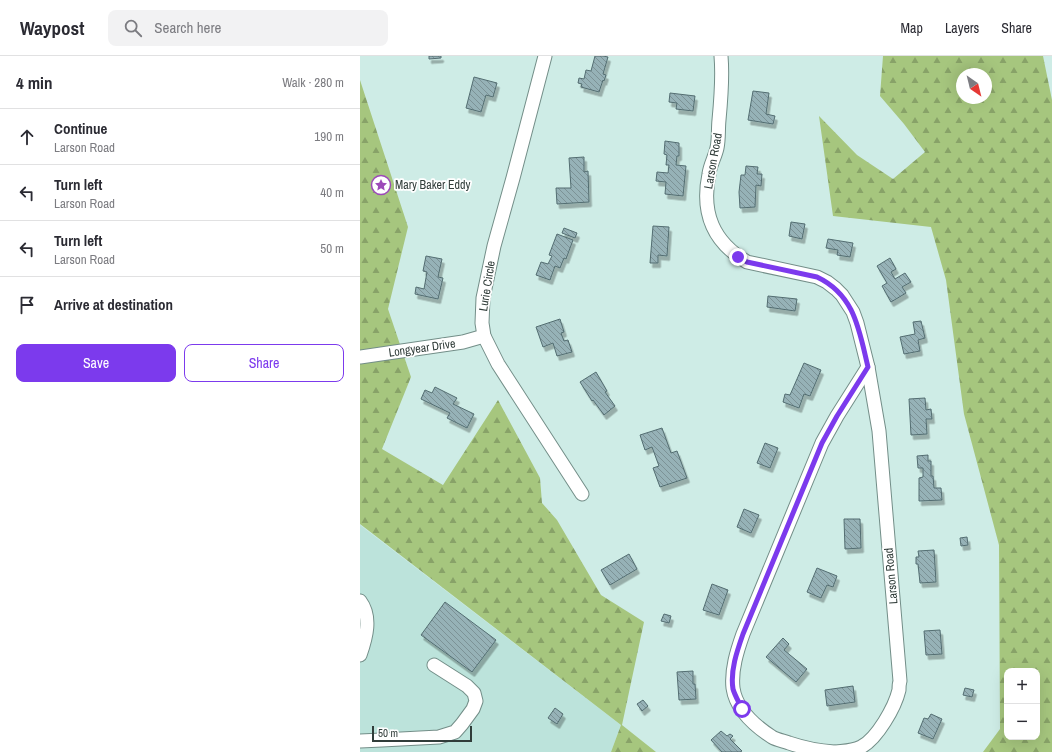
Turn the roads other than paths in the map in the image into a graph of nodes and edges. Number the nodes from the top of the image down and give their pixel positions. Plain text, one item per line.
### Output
1 (545, 56) edge
2 (721, 56) edge
3 (484, 336) junction
4 (360, 357) edge
5 (868, 367) junction
6 (582, 494) dead end
7 (360, 601) edge
8 (360, 655) edge
9 (434, 665) dead end
10 (360, 741) edge
11 (835, 752) edge

1 - 3 street, Lurie Circle
2 - 5 street, Larson Road
3 - 4 street, Longyear Drive
3 - 6 street, Lurie Circle
5 - 11 street, Larson Road
5 - 11 street, Larson Road
7 - 8 street
9 - 10 street

